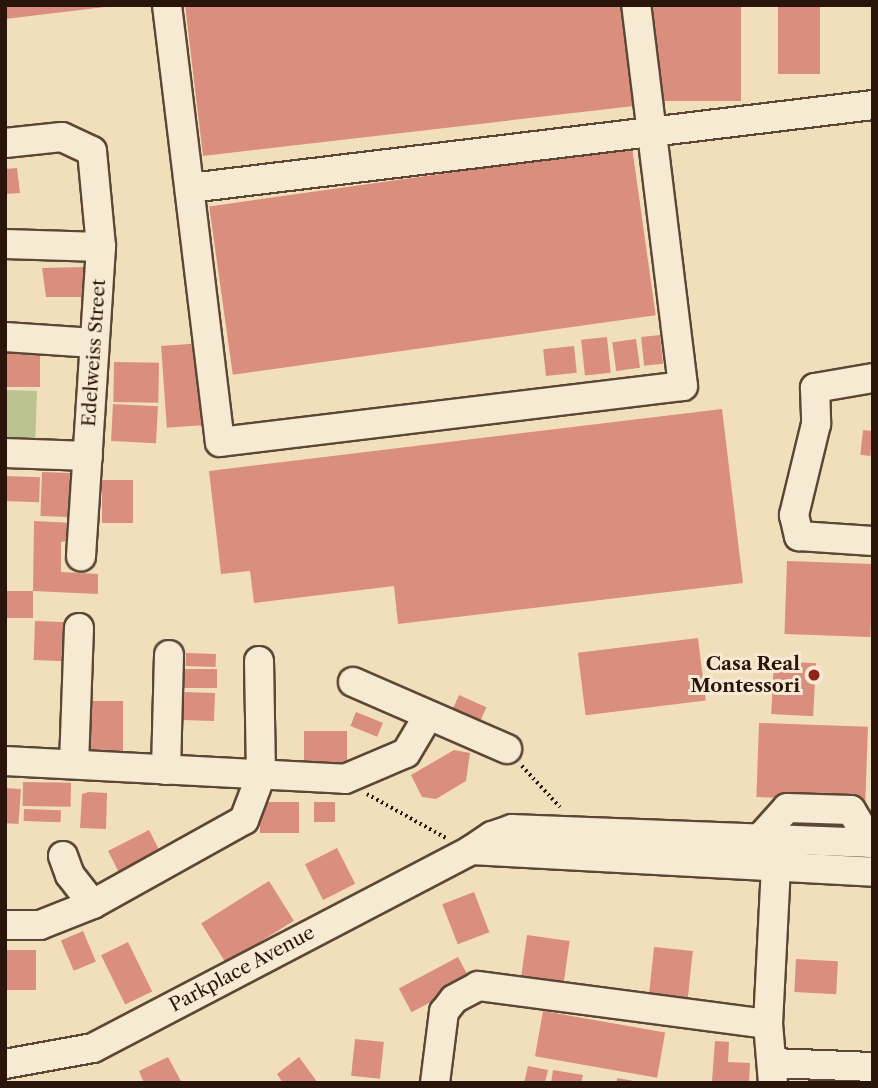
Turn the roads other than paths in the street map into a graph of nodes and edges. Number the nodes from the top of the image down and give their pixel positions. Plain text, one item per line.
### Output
1 (167, 5) edge
2 (636, 5) edge
3 (873, 105) edge
4 (652, 132) junction
5 (5, 143) edge
6 (190, 188) junction
7 (5, 244) edge
8 (101, 247) junction
9 (5, 337) edge
10 (94, 343) junction
11 (873, 378) edge
12 (5, 453) edge
13 (88, 456) junction
14 (873, 541) edge
15 (81, 556) dead end
16 (79, 628) dead end
17 (169, 655) dead end
18 (259, 661) dead end
19 (352, 682) dead end
20 (428, 716) junction
21 (507, 750) road end
22 (5, 761) edge
23 (74, 764) junction
24 (166, 770) junction
25 (261, 775) junction
26 (768, 838) junction
27 (872, 843) edge
28 (471, 850) junction
29 (63, 856) dead end
30 (776, 866) junction
31 (873, 872) edge
32 (93, 904) junction
33 (5, 925) edge
34 (768, 1024) junction
35 (5, 1064) edge
36 (873, 1067) edge
37 (773, 1073) edge
38 (435, 1083) edge

1 - 6 street
2 - 4 street
3 - 4 street
4 - 6 street
4 - 6 street
5 - 8 street, Edelweiss Street
7 - 8 street
8 - 10 street, Edelweiss Street
9 - 10 street
10 - 13 street, Edelweiss Street
11 - 14 street
12 - 13 street
13 - 15 street, Edelweiss Street
16 - 23 street
17 - 24 street
18 - 25 street
19 - 20 street
20 - 21 street
20 - 25 street
22 - 23 street
23 - 24 street
24 - 25 street
25 - 32 street
26 - 27 street, Parkplace Avenue
26 - 28 street, Parkplace Avenue
26 - 30 street
28 - 30 street
28 - 35 street, Parkplace Avenue
29 - 32 street
30 - 31 street
30 - 34 street
32 - 33 street
34 - 37 street
34 - 38 street
36 - 37 street

